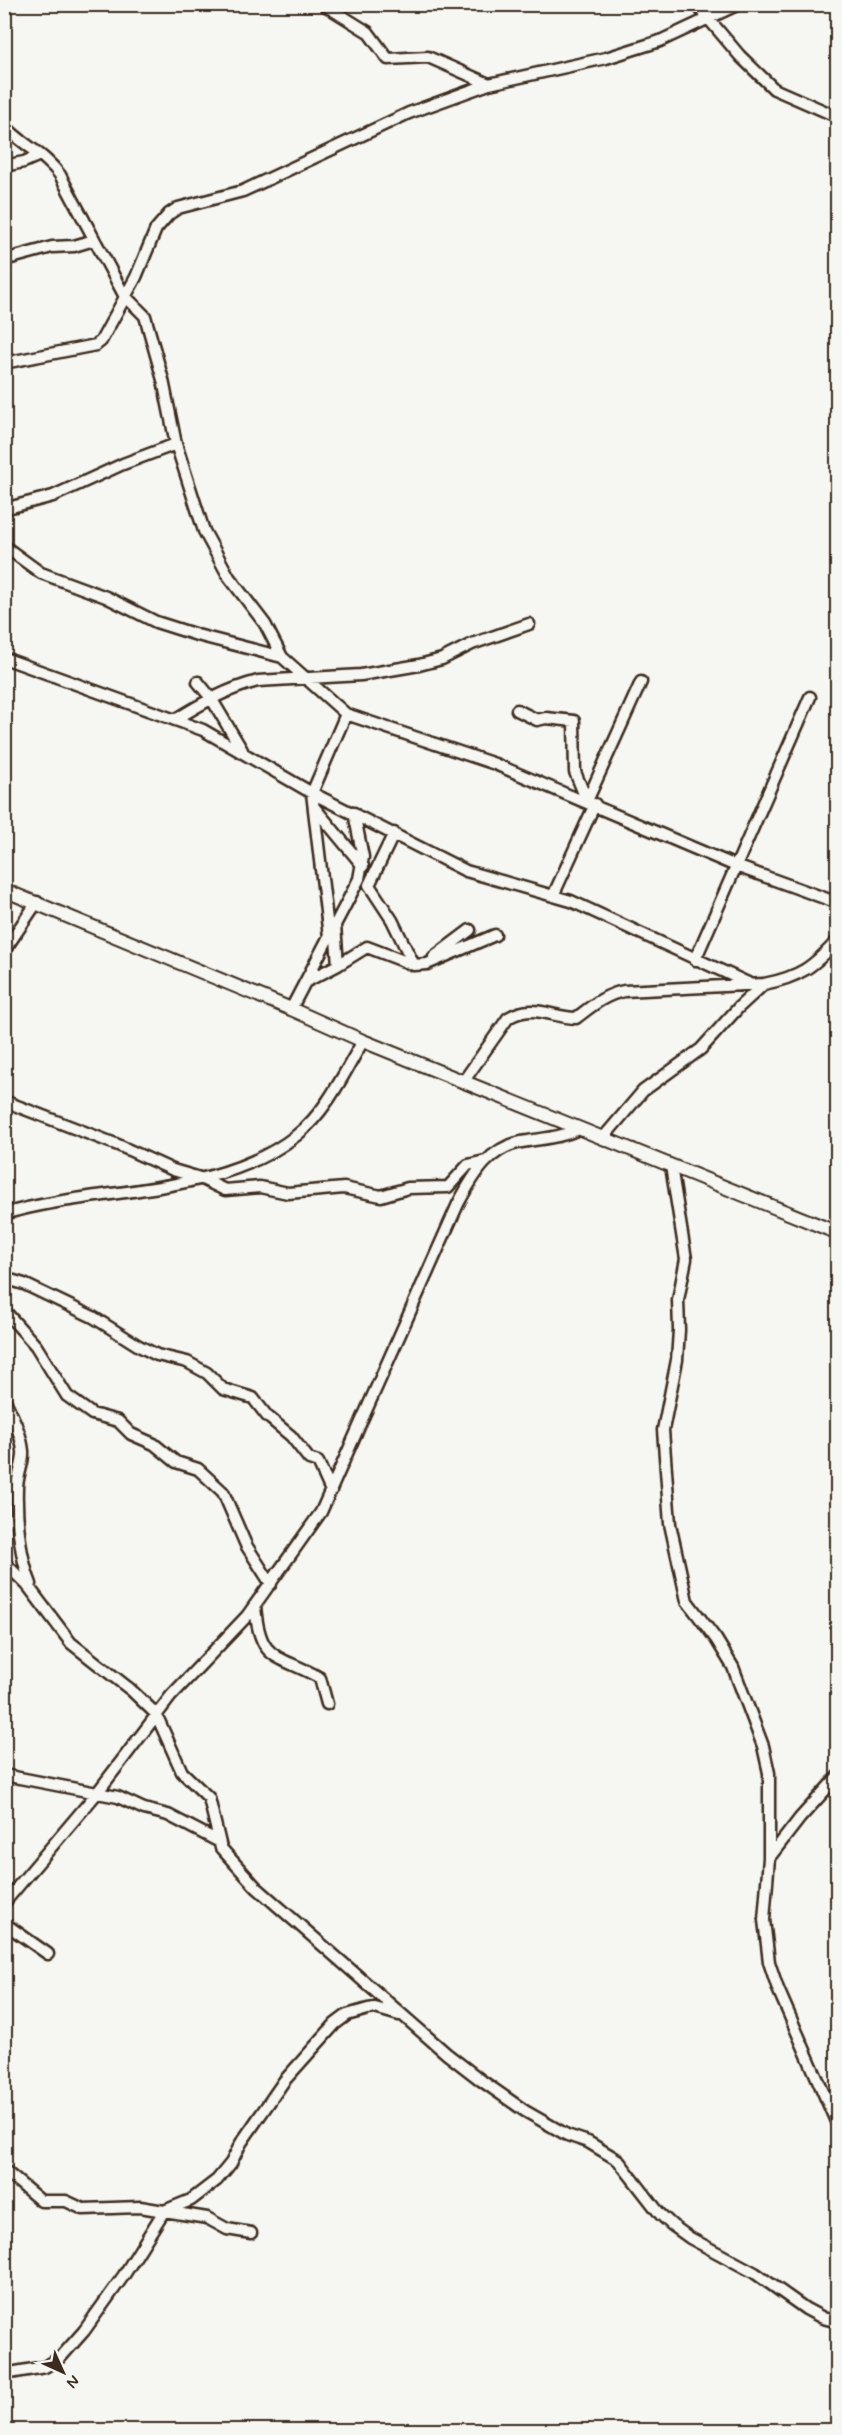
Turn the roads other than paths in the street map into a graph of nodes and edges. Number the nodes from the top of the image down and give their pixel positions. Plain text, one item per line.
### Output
1 (323, 4) edge
2 (696, 4) edge
3 (739, 4) edge
4 (707, 20) junction
5 (489, 84) junction
6 (837, 117) edge
7 (4, 124) edge
8 (40, 155) junction
9 (4, 166) edge
10 (94, 240) junction
11 (4, 260) edge
12 (124, 295) junction
13 (4, 363) edge
14 (176, 444) junction
15 (4, 509) edge
16 (4, 546) edge
17 (529, 624) dead end
18 (282, 657) junction
19 (4, 658) edge
20 (309, 680) junction
21 (198, 682) dead end
22 (641, 682) dead end
23 (810, 697) dead end
24 (211, 698) junction
25 (517, 710) dead end
26 (346, 714) junction
27 (175, 720) junction
28 (244, 753) junction
29 (312, 793) junction
30 (591, 803) junction
31 (314, 807) junction
32 (354, 813) junction
33 (394, 833) junction
34 (363, 866) junction
35 (736, 866) junction
36 (4, 890) edge
37 (553, 896) junction
38 (36, 902) junction
39 (837, 903) edge
40 (335, 925) junction
41 (470, 930) dead end
42 (495, 935) dead end
43 (329, 937) junction
44 (837, 940) edge
45 (4, 951) edge
46 (695, 960) junction
47 (429, 962) junction
48 (338, 965) junction
49 (414, 965) junction
50 (304, 983) junction
51 (748, 983) junction
52 (764, 984) junction
53 (291, 1009) junction
54 (363, 1041) junction
55 (464, 1082) junction
56 (4, 1101) edge
57 (579, 1129) junction
58 (603, 1138) junction
59 (485, 1161) junction
60 (671, 1166) junction
61 (200, 1178) junction
62 (4, 1214) edge
63 (837, 1233) edge
64 (4, 1278) edge
65 (4, 1310) edge
66 (4, 1398) edge
67 (331, 1491) junction
68 (4, 1562) edge
69 (271, 1584) junction
70 (37, 1600) junction
71 (255, 1605) junction
72 (327, 1704) dead end
73 (156, 1714) junction
74 (4, 1775) edge
75 (837, 1776) edge
76 (97, 1793) junction
77 (218, 1841) junction
78 (769, 1858) junction
79 (4, 1903) edge
80 (4, 1923) edge
81 (48, 1954) dead end
82 (404, 2016) junction
83 (837, 2126) edge
84 (4, 2170) edge
85 (164, 2211) junction
86 (251, 2233) dead end
87 (837, 2322) edge
88 (4, 2374) edge

1 - 5 street
2 - 4 street
3 - 4 street
4 - 5 street
4 - 6 street
5 - 12 street
7 - 8 street
8 - 9 street
8 - 10 street
10 - 11 street
10 - 12 street
12 - 13 street
12 - 14 street
14 - 15 street
14 - 18 street
16 - 18 street
17 - 20 street
18 - 20 street
19 - 27 street
20 - 24 street
20 - 26 street
21 - 24 street
22 - 30 street
23 - 35 street
24 - 27 street
24 - 28 street
25 - 30 street
26 - 29 street
26 - 30 street
27 - 28 street
28 - 29 street
29 - 31 street
29 - 32 street
30 - 35 street
30 - 37 street
31 - 34 street
31 - 43 street
32 - 33 street
32 - 34 street
33 - 37 street
33 - 49 street
34 - 40 street
35 - 39 street
35 - 46 street
36 - 38 main road
37 - 46 street
38 - 45 street
38 - 53 main road
40 - 43 street
40 - 48 street
41 - 47 street
42 - 47 street
43 - 50 street
44 - 52 street
46 - 51 street
47 - 49 street
48 - 49 street
48 - 50 street
50 - 53 street
51 - 52 street
51 - 55 street
52 - 58 street
53 - 54 main road
54 - 55 main road
54 - 61 street
55 - 57 main road
56 - 61 street
57 - 58 main road
57 - 59 street
58 - 60 main road
59 - 61 street
59 - 67 street
60 - 63 main road
60 - 78 street
61 - 62 street
64 - 67 street
65 - 69 street
66 - 70 street
67 - 69 street
68 - 70 street
69 - 71 street
70 - 73 street
71 - 72 street
71 - 73 street
73 - 76 street
73 - 77 street
74 - 76 street
75 - 78 street
76 - 77 street
76 - 79 street
77 - 82 street
78 - 83 street
80 - 81 street
82 - 85 street
82 - 87 street
84 - 85 street
85 - 86 street
85 - 88 street

